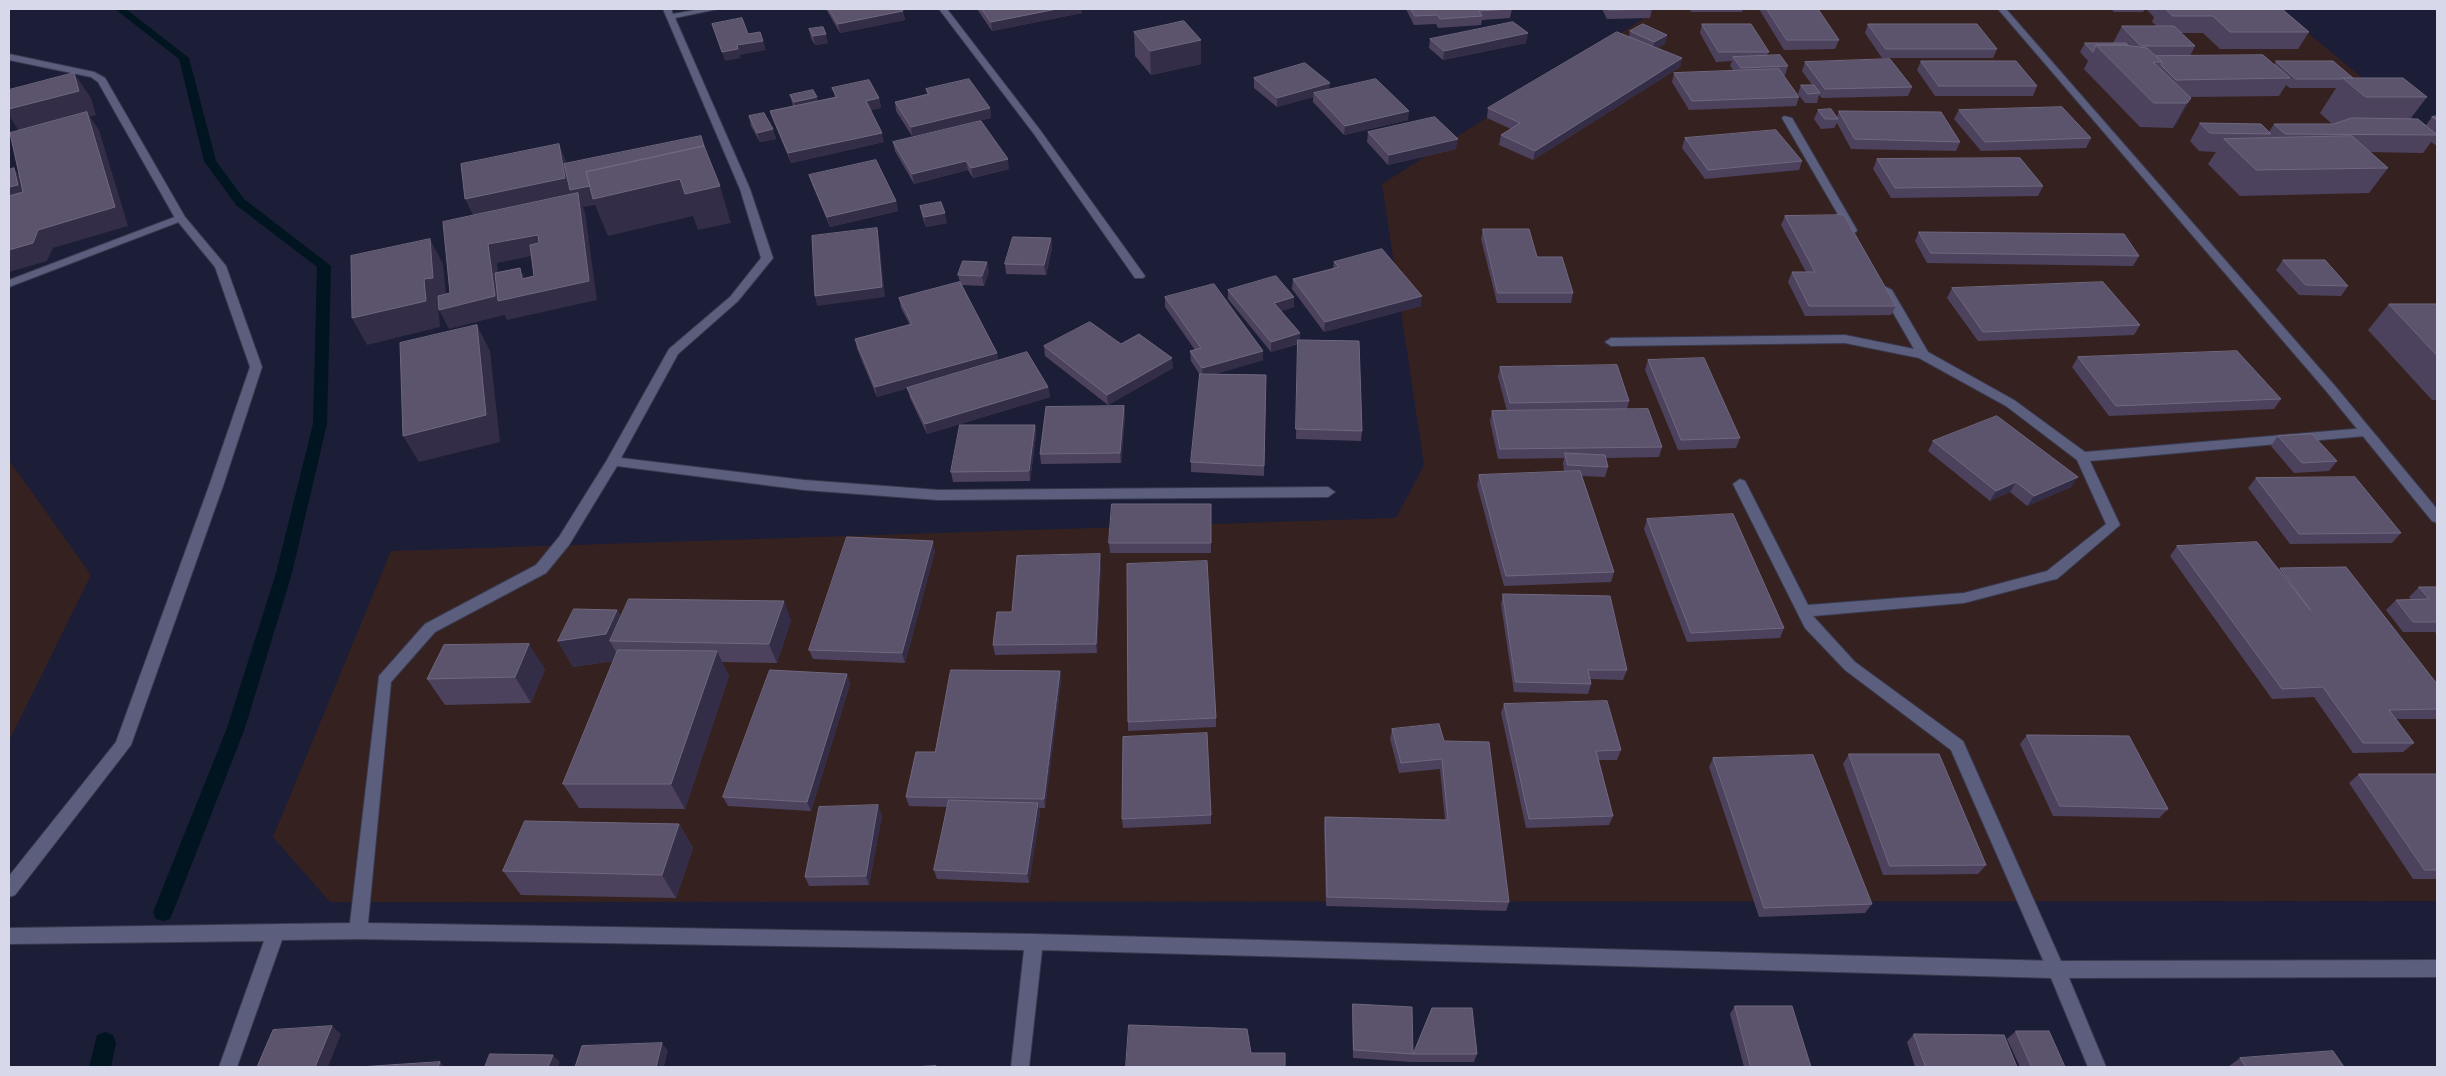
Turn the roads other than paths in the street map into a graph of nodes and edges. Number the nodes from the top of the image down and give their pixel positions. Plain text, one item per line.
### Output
1 (714, 9) edge
2 (943, 9) edge
3 (2002, 9) edge
4 (668, 13) edge
5 (9, 57) edge
6 (1787, 118) dead end
7 (180, 218) junction
8 (1855, 236) edge
9 (1139, 276) dead end
10 (1879, 279) edge
11 (9, 284) edge
12 (1611, 342) dead end
13 (1923, 355) junction
14 (2365, 432) junction
15 (2082, 458) junction
16 (613, 461) junction
17 (1740, 484) dead end
18 (1328, 492) dead end
19 (2437, 518) edge
20 (1803, 611) junction
21 (9, 889) edge
22 (358, 931) junction
23 (276, 933) junction
24 (9, 936) edge
25 (1034, 942) junction
26 (2437, 969) edge
27 (2056, 970) junction
28 (228, 1067) edge
29 (1020, 1067) edge
30 (2097, 1067) edge

1 - 4 street
2 - 9 street
3 - 14 street
4 - 16 street
5 - 7 street
6 - 8 street
7 - 11 street
7 - 21 street
10 - 13 street
12 - 13 street
13 - 15 street
14 - 15 lane
14 - 19 street
15 - 20 lane
16 - 18 street
16 - 22 street
17 - 20 street
20 - 27 street
22 - 23 street
22 - 25 street
23 - 24 street
23 - 28 street
25 - 27 street
25 - 29 street
26 - 27 street
27 - 30 street

